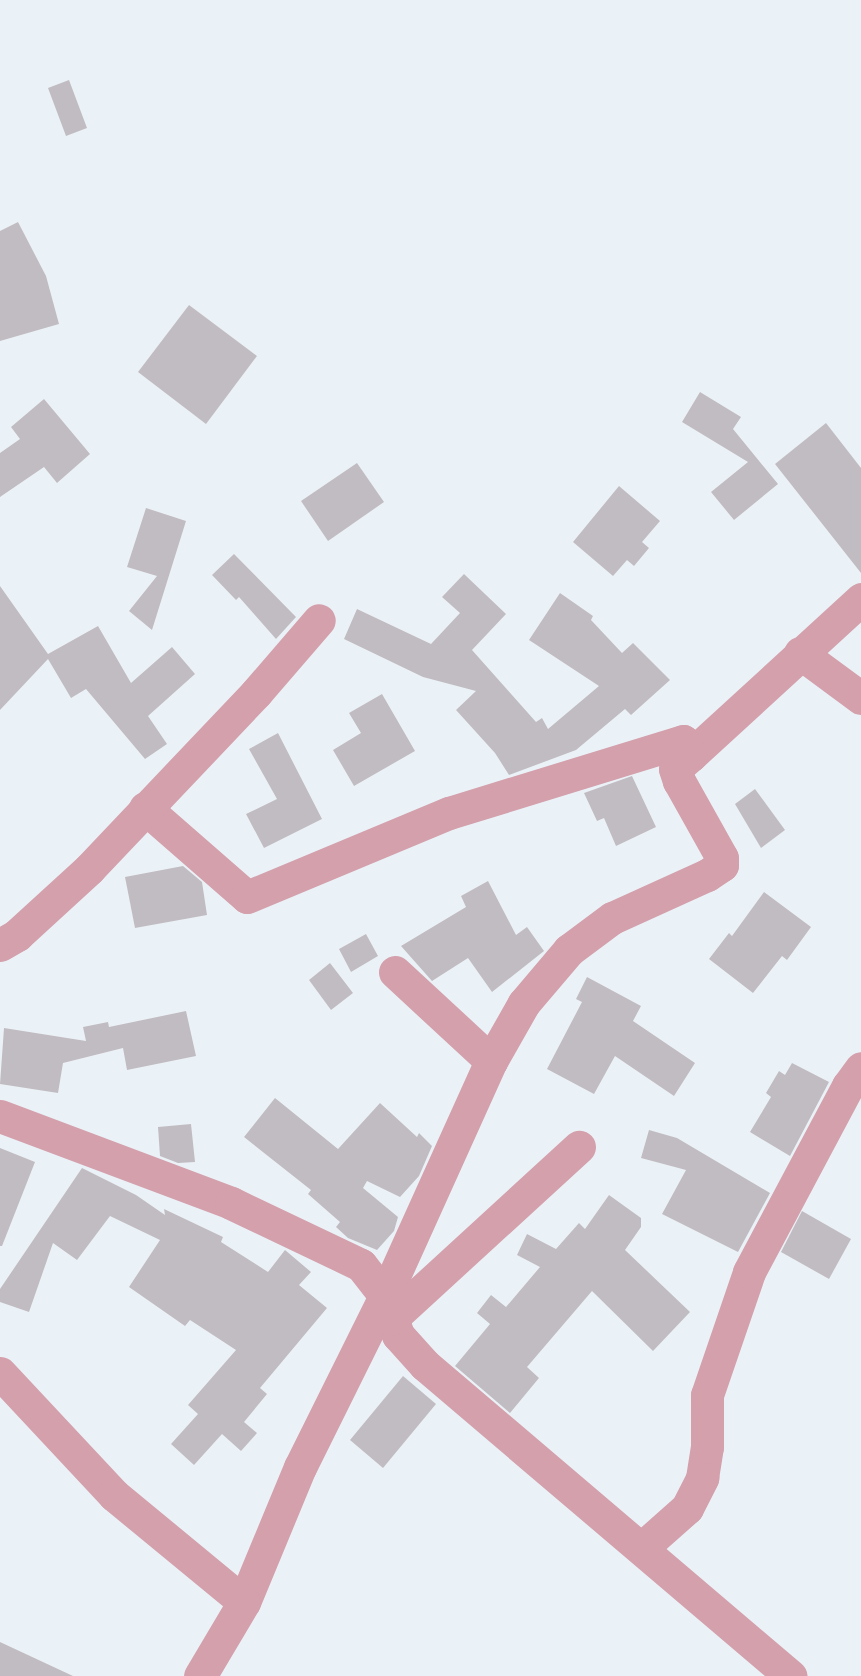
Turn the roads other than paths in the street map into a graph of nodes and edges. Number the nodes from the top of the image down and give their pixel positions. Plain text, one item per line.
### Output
1 (861, 599) edge
2 (319, 620) dead end
3 (800, 653) junction
4 (861, 698) edge
5 (691, 755) junction
6 (145, 808) junction
7 (0, 945) edge
8 (395, 972) dead end
9 (490, 1061) junction
10 (861, 1068) edge
11 (0, 1116) edge
12 (579, 1147) dead end
13 (388, 1307) junction
14 (0, 1373) edge
15 (643, 1547) junction
16 (244, 1602) junction
17 (200, 1676) edge
18 (790, 1676) edge

1 - 3 street
2 - 6 street
3 - 4 street
3 - 5 street
5 - 6 street
5 - 9 street
6 - 7 street
8 - 9 street
9 - 13 street
10 - 15 street
11 - 13 street
12 - 13 street
13 - 15 street
13 - 16 street
14 - 16 street
15 - 18 street
16 - 17 street

